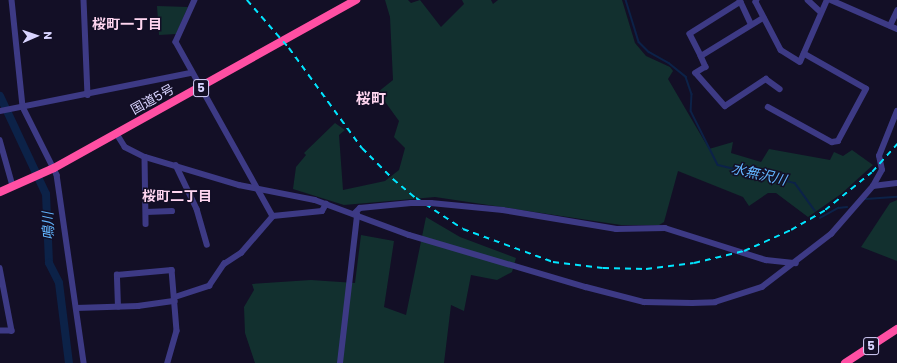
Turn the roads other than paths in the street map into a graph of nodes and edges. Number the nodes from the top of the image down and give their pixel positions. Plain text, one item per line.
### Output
1 (12, 0) edge
2 (84, 0) edge
3 (194, 0) edge
4 (356, 0) edge
5 (758, 0) edge
6 (808, 0) edge
7 (826, 0) edge
8 (831, 0) edge
9 (740, 1) edge
10 (820, 11) junction
11 (897, 12) edge
12 (763, 18) junction
13 (751, 24) junction
14 (890, 26) junction
15 (897, 29) edge
16 (804, 54) junction
17 (701, 56) junction
18 (192, 73) junction
19 (199, 89) junction
20 (780, 89) dead end
21 (88, 95) junction
22 (22, 107) junction
23 (768, 107) dead end
24 (1, 111) edge
25 (897, 111) edge
26 (117, 134) junction
27 (0, 142) edge
28 (145, 157) junction
29 (176, 165) junction
30 (54, 168) junction
31 (897, 183) edge
32 (13, 186) junction
33 (873, 186) junction
34 (257, 189) junction
35 (0, 192) edge
36 (326, 204) junction
37 (172, 211) dead end
38 (146, 212) junction
39 (356, 214) junction
40 (273, 216) junction
41 (146, 224) dead end
42 (207, 245) dead end
43 (796, 263) junction
44 (0, 268) edge
45 (175, 299) junction
46 (118, 307) junction
47 (76, 308) junction
48 (897, 329) edge
49 (0, 331) edge
50 (84, 363) edge
51 (168, 363) edge
52 (340, 363) edge
53 (845, 363) edge

1 - 22 street
2 - 21 street
3 - 18 street
4 - 19 highway, 国道5号 / 5
5 - 12 street
6 - 10 street
7 - 10 street
8 - 14 street
9 - 13 street
9 - 17 street
10 - 16 street
11 - 14 street
12 - 13 street
12 - 16 street
13 - 17 street
14 - 15 street
16 - 23 street
17 - 20 street
18 - 19 street
18 - 21 street
19 - 26 highway, 国道5号 / 5
19 - 34 street
21 - 22 street
22 - 24 street
22 - 30 street
25 - 33 street
26 - 28 street
26 - 30 highway, 国道5号 / 5
27 - 32 street
28 - 29 street
28 - 38 street
29 - 34 street
29 - 42 street
30 - 32 highway, 国道5号 / 5
30 - 47 street
31 - 33 street
32 - 35 highway, 国道5号 / 5
33 - 43 street
34 - 36 street
34 - 40 street
36 - 39 street
36 - 40 street
37 - 38 street
38 - 41 street
39 - 43 street, bridge
39 - 43 street
39 - 52 street
40 - 45 street
44 - 49 street
45 - 46 street
45 - 46 street
45 - 51 street
46 - 47 street
47 - 50 street
48 - 53 highway, 5

